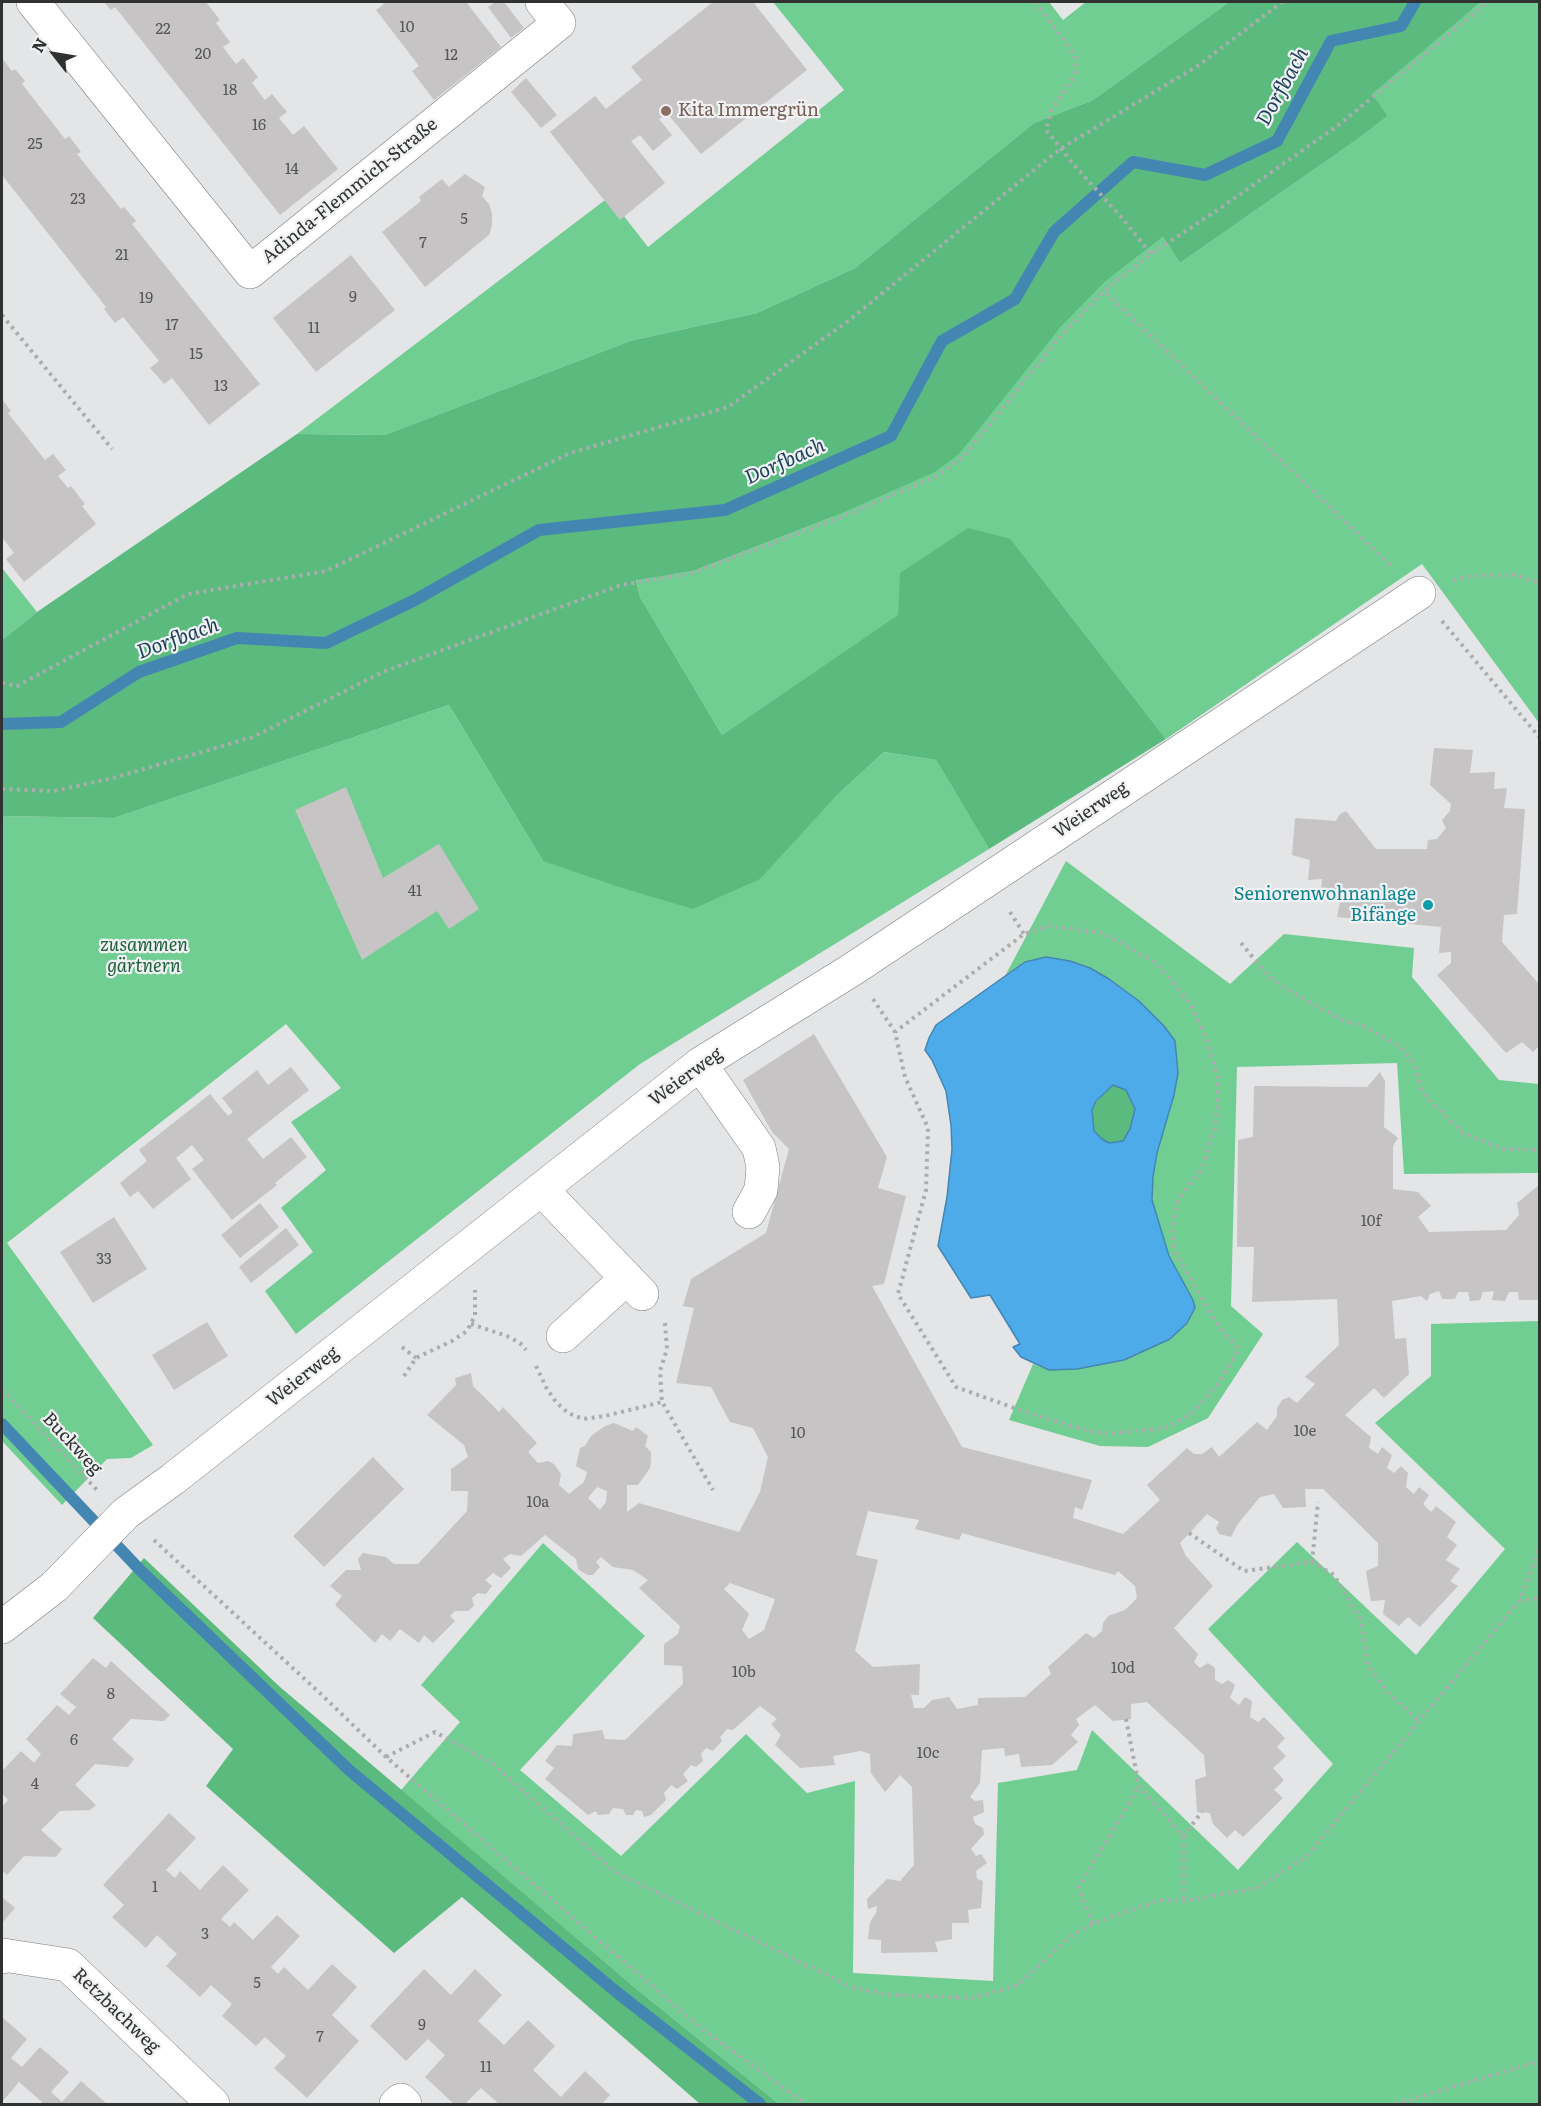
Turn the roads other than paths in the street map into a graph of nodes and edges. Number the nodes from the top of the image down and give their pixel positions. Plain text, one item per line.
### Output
1 (33, 2) edge
2 (542, 2) edge
3 (1419, 593) road end
4 (700, 1064) junction
5 (541, 1189) junction
6 (749, 1212) dead end
7 (563, 1336) dead end
8 (2, 1627) edge
9 (2, 1957) edge
10 (213, 2104) edge
11 (396, 2104) edge
12 (405, 2104) edge

1 - 2 street, Adinda-Flemmich-Straße
3 - 4 street, Weierweg
4 - 5 street, Weierweg
4 - 6 street
5 - 7 street
5 - 8 street, Weierweg
9 - 10 street, Retzbachweg
11 - 12 street

